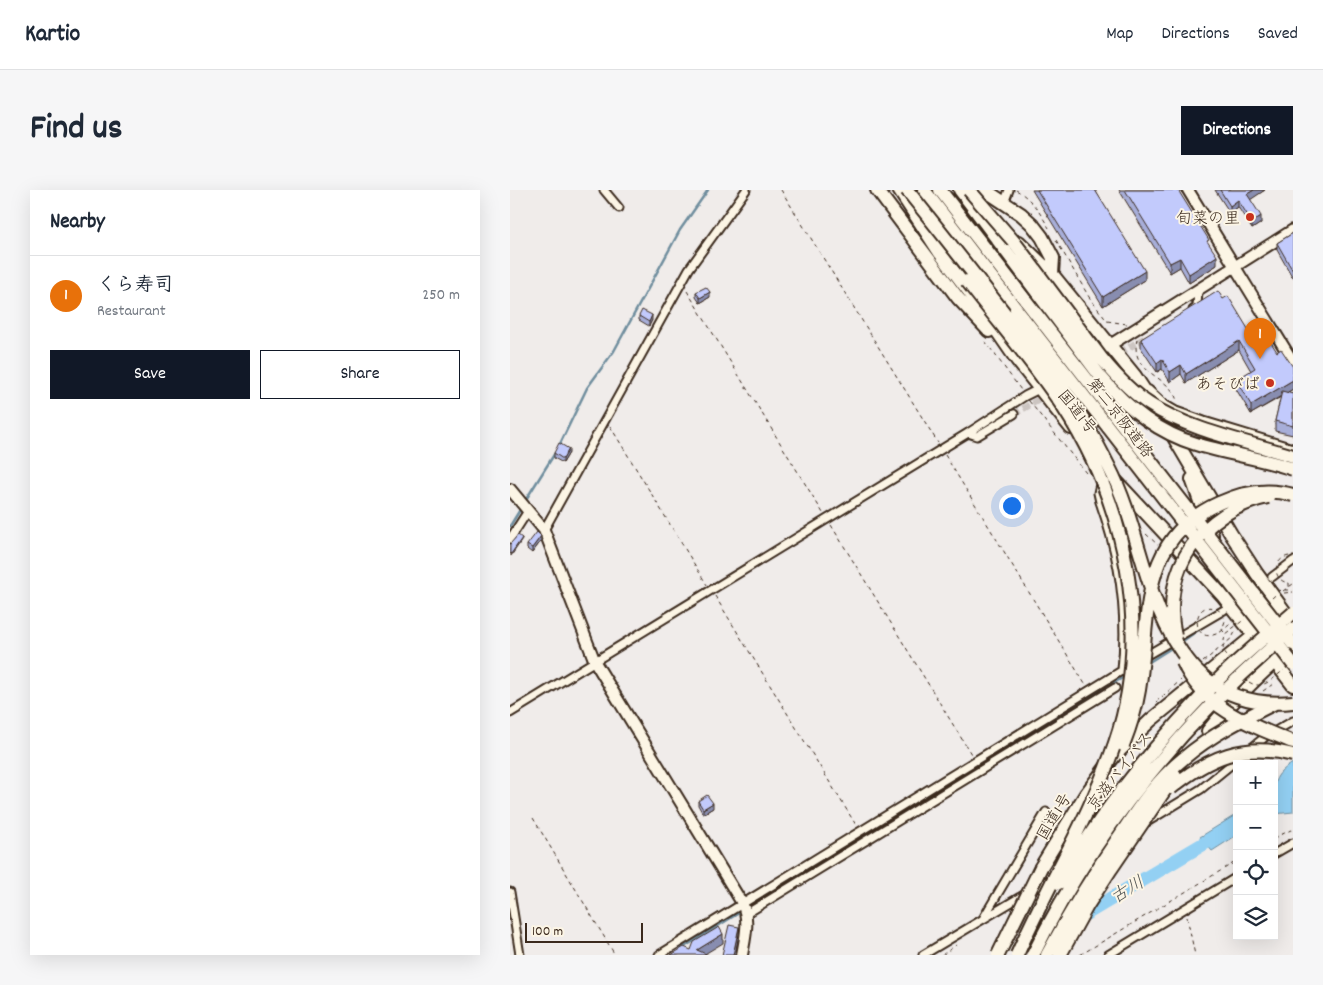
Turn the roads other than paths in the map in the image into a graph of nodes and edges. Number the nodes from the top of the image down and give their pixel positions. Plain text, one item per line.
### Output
1 (604, 190) edge
2 (746, 190) edge
3 (877, 190) edge
4 (899, 190) edge
5 (904, 190) edge
6 (908, 190) edge
7 (924, 190) edge
8 (940, 190) edge
9 (960, 190) edge
10 (969, 190) edge
11 (985, 190) edge
12 (1009, 190) edge
13 (1188, 190) edge
14 (1004, 203) junction
15 (619, 208) dead end
16 (1293, 230) edge
17 (1236, 266) junction
18 (1052, 274) junction
19 (1198, 290) junction
20 (1182, 316) edge
21 (1111, 344) junction
22 (1017, 360) junction
23 (1293, 362) edge
24 (1135, 376) junction
25 (1039, 389) junction
26 (1014, 414) tunnel mouth
27 (968, 433) junction
28 (1178, 444) junction
29 (1293, 448) edge
30 (1293, 456) edge
31 (1104, 469) junction
32 (1293, 469) edge
33 (510, 489) edge
34 (1293, 494) edge
35 (525, 507) junction
36 (544, 530) junction
37 (510, 539) edge
38 (1291, 558) edge
39 (1272, 577) dead end
40 (1290, 609) edge
41 (1224, 610) dead end
42 (1293, 623) edge
43 (1293, 629) edge
44 (1254, 635) junction
45 (1285, 641) edge
46 (1275, 661) junction
47 (595, 662) junction
48 (1293, 664) edge
49 (1122, 670) junction
50 (1293, 685) edge
51 (1115, 688) dead end
52 (1090, 691) junction
53 (1293, 695) edge
54 (1096, 699) junction
55 (1293, 702) edge
56 (510, 713) edge
57 (1293, 721) edge
58 (1293, 742) edge
59 (1293, 755) edge
60 (975, 761) junction
61 (980, 770) junction
62 (1090, 806) junction
63 (1046, 812) dead end
64 (860, 832) junction
65 (866, 840) junction
66 (1293, 843) edge
67 (1278, 852) edge
68 (1092, 878) junction
69 (1233, 879) edge
70 (510, 892) edge
71 (744, 909) junction
72 (983, 919) junction
73 (520, 955) edge
74 (659, 955) edge
75 (742, 955) edge
76 (924, 955) edge
77 (998, 955) edge
78 (1018, 955) edge
79 (1033, 955) edge
80 (1047, 955) edge
81 (1060, 955) edge
82 (1108, 955) edge

1 - 15 street
2 - 36 street
3 - 22 highway
4 - 22 highway, 国道1号
5 - 62 highway, bridge
6 - 55 highway, bridge
7 - 48 highway, 第二京阪道路, bridge
8 - 45 highway, 第二京阪道路, bridge
9 - 32 highway, bridge
10 - 18 highway
10 - 30 highway, bridge
11 - 14 highway
12 - 14 street
13 - 17 street
14 - 18 highway
16 - 17 street
17 - 19 street
17 - 23 street
18 - 21 highway
19 - 20 street
19 - 21 street
21 - 24 highway
21 - 25 street
22 - 25 highway, 国道1号
24 - 28 highway
24 - 29 street
25 - 27 street
25 - 31 highway, 国道1号
26 - 27 street
27 - 47 street
28 - 40 highway
28 - 45 highway
31 - 44 highway, 国道1号
31 - 49 street
33 - 35 street
34 - 58 highway, bridge
34 - 62 highway, bridge
35 - 36 street
35 - 37 street
36 - 47 street
38 - 39 street
40 - 42 highway
40 - 45 highway, bridge
40 - 45 highway
41 - 49 street
43 - 45 highway, bridge
44 - 45 highway, 国道1号
44 - 46 highway, 国道1号
44 - 77 highway, 国道1号, bridge
45 - 46 highway
45 - 46 highway
45 - 78 highway, 京滋バイパス, bridge
45 - 79 highway, 京滋バイパス, bridge
46 - 50 highway, 国道1号
46 - 81 highway, bridge
47 - 56 street
47 - 71 street
49 - 52 street
51 - 54 street
52 - 54 street
52 - 60 street
53 - 68 highway, bridge
54 - 61 street
57 - 72 street
59 - 68 highway, bridge
60 - 61 street
60 - 64 street
61 - 65 street
62 - 78 highway, bridge
63 - 72 street
64 - 65 street
64 - 71 street
65 - 71 street
66 - 67 street
68 - 80 highway, bridge
69 - 82 street
70 - 73 street
71 - 74 street
71 - 75 street
72 - 76 street

